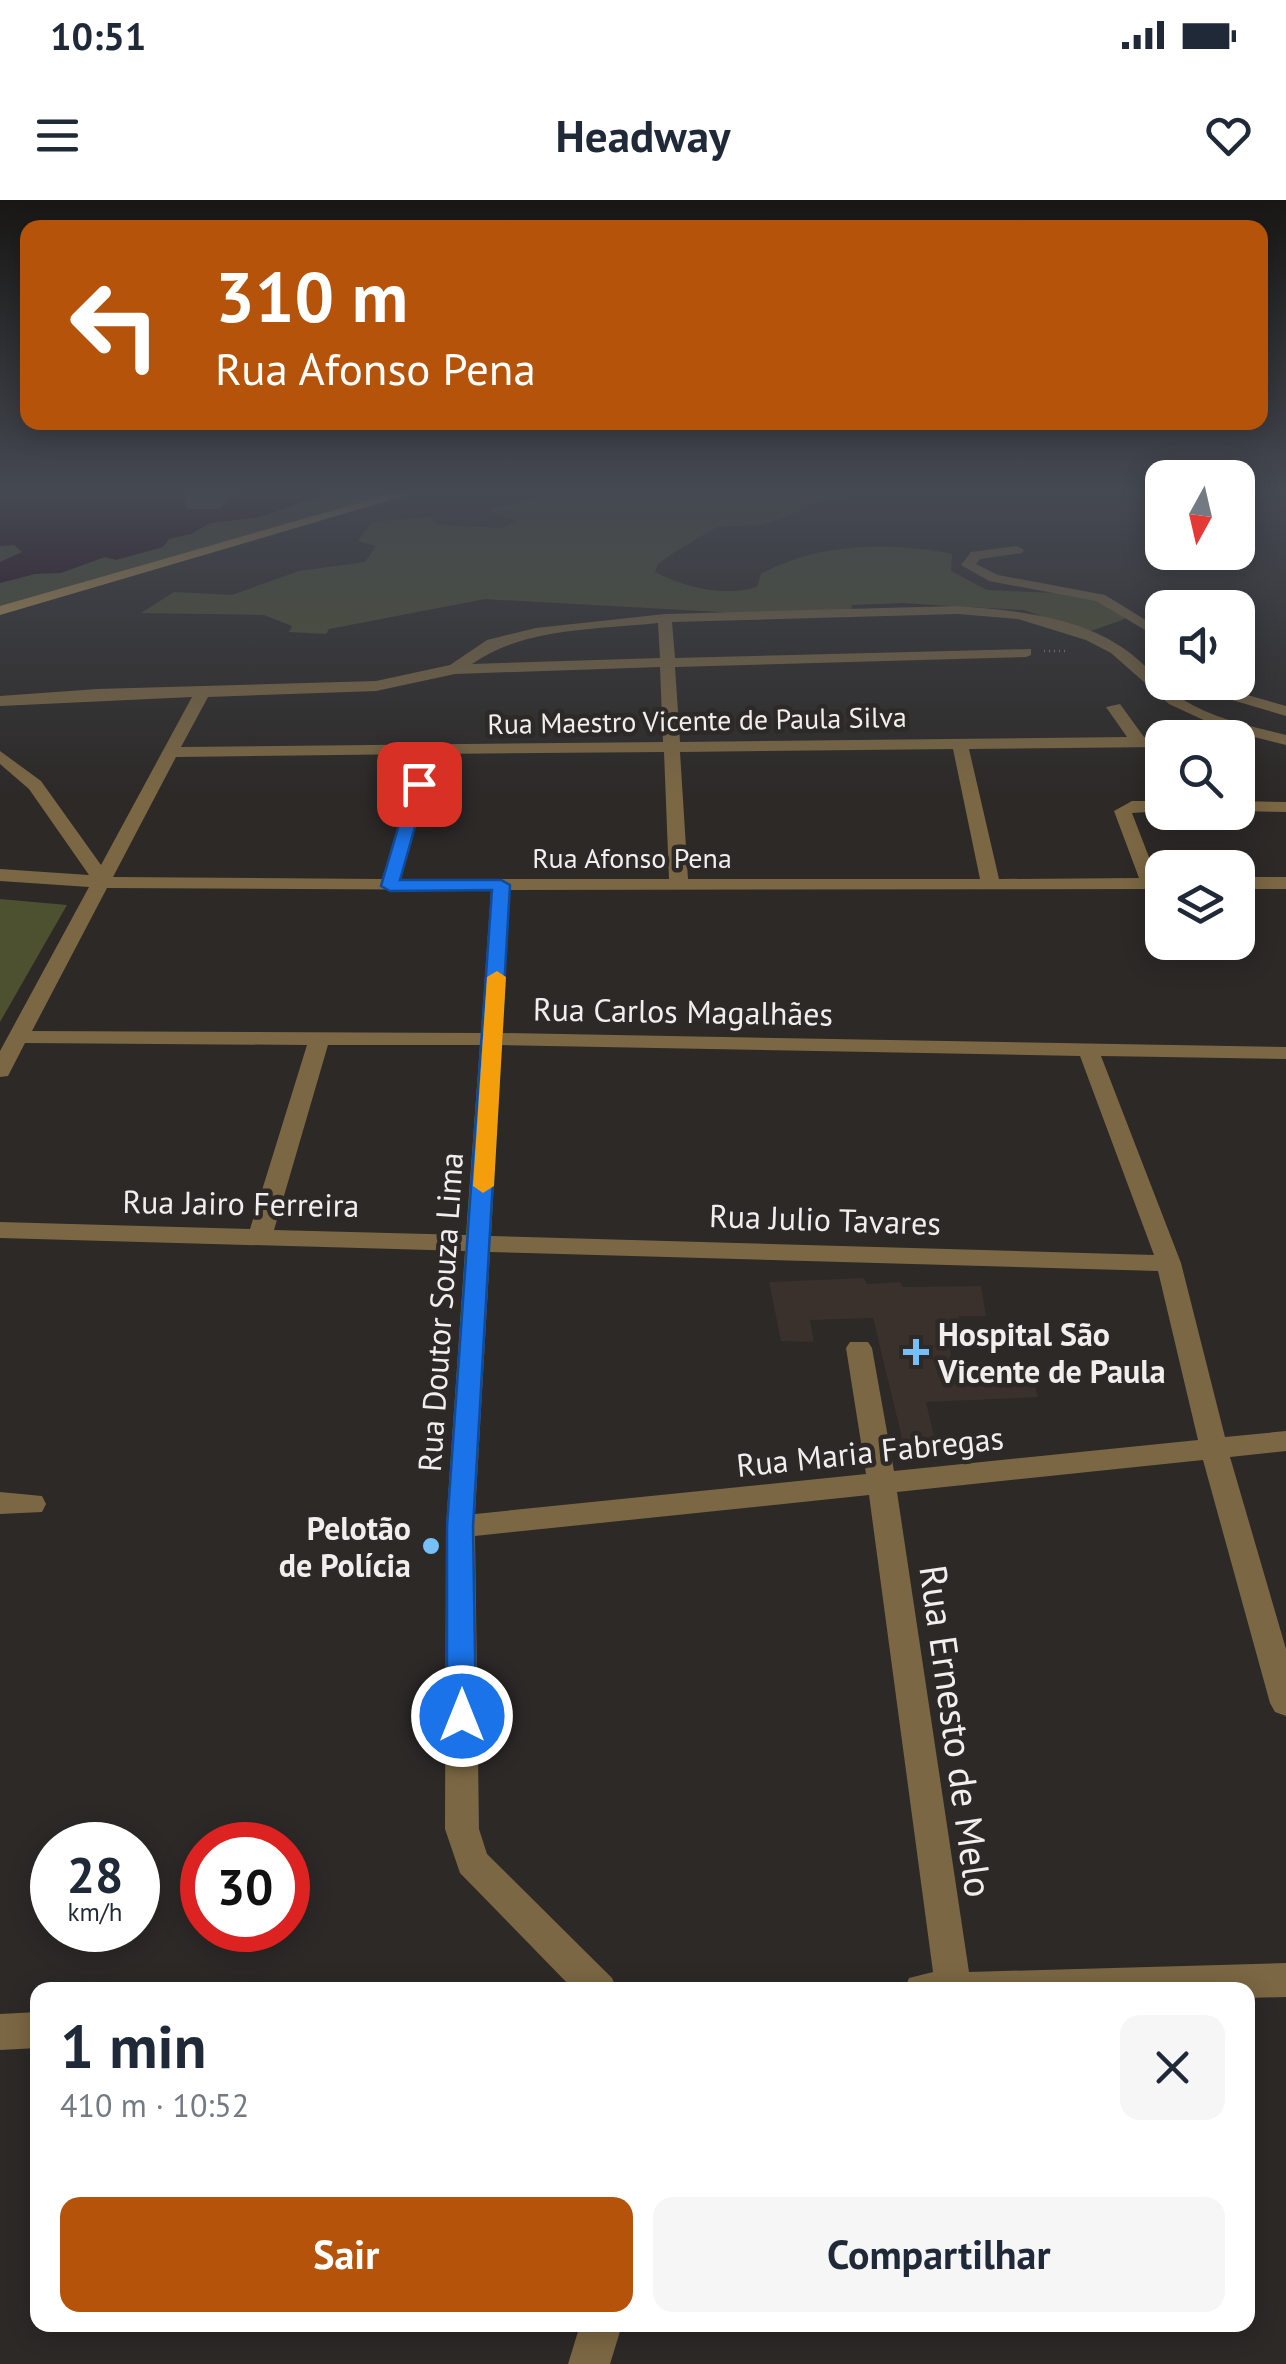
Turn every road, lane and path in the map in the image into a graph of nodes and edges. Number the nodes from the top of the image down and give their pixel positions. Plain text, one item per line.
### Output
1 (55, 595) edge
2 (1084, 595) edge
3 (0, 611) edge
4 (665, 618) junction
5 (1145, 626) edge
6 (1026, 652) dead end
7 (666, 662) junction
8 (456, 669) junction
9 (202, 693) junction
10 (1248, 700) edge
11 (0, 701) edge
12 (1114, 707) dead end
13 (1286, 711) edge
14 (1286, 740) edge
15 (1255, 741) edge
16 (1138, 742) junction
17 (1145, 742) edge
18 (960, 745) junction
19 (671, 748) junction
20 (429, 750) junction
21 (172, 752) junction
22 (0, 756) edge
23 (1145, 806) edge
24 (1255, 806) edge
25 (1286, 806) edge
26 (1145, 860) edge
27 (0, 875) edge
28 (103, 882) junction
29 (990, 882) junction
30 (1255, 883) edge
31 (1286, 883) edge
32 (679, 884) junction
33 (1145, 884) edge
34 (501, 885) junction
35 (390, 886) junction
36 (18, 1037) junction
37 (319, 1040) junction
38 (494, 1040) junction
39 (1089, 1052) junction
40 (1286, 1053) edge
41 (0, 1070) edge
42 (0, 1230) edge
43 (260, 1236) junction
44 (480, 1241) junction
45 (1169, 1263) junction
46 (859, 1348) dead end
47 (1286, 1442) edge
48 (1214, 1450) junction
49 (882, 1486) junction
50 (0, 1504) edge
51 (32, 1504) dead end
52 (460, 1527) junction
53 (1286, 1703) edge
54 (1286, 1980) edge
55 (592, 1982) edge
56 (937, 1982) edge
57 (1209, 1982) edge
58 (30, 2030) edge
59 (0, 2032) edge
60 (600, 2332) edge
61 (589, 2364) edge

1 - 3 main road
2 - 5 street
4 - 7 street
4 - 8 street
4 - 14 street
6 - 7 street
7 - 8 street
7 - 19 street
8 - 9 street
9 - 11 street
9 - 21 street
10 - 13 street
12 - 16 street
14 - 15 street
16 - 17 street, Rua Maestro Vicente de Paula Silva
16 - 18 street, Rua Maestro Vicente de Paula Silva
18 - 19 street, Rua Maestro Vicente de Paula Silva
18 - 29 street
19 - 20 street, Rua Maestro Vicente de Paula Silva
19 - 32 street
20 - 21 street, Rua Maestro Vicente de Paula Silva
20 - 35 street
21 - 28 street
22 - 28 street
23 - 26 street
24 - 25 street
27 - 28 street, Rua Afonso Pena
28 - 35 street, Rua Afonso Pena
28 - 36 street
29 - 32 street, Rua Afonso Pena
29 - 33 street, Rua Afonso Pena
30 - 31 street
32 - 34 street, Rua Afonso Pena
34 - 35 street, Rua Afonso Pena
34 - 38 street, Rua Doutor Souza Lima
36 - 37 street, Rua Carlos Magalhães
36 - 41 street
37 - 38 street, Rua Carlos Magalhães
37 - 43 street
38 - 39 street, Rua Carlos Magalhães
38 - 44 street, Rua Doutor Souza Lima
39 - 40 street, Rua Carlos Magalhães
39 - 45 street
42 - 43 street, Rua Jairo Ferreira
43 - 44 street, Rua Jairo Ferreira
44 - 45 street, Rua Julio Tavares
44 - 52 street, Rua Doutor Souza Lima
45 - 48 street
46 - 49 street, Rua Ernesto de Melo
47 - 48 street, Rua Maria Fabregas
48 - 49 street, Rua Maria Fabregas
48 - 53 street
49 - 52 street, Rua Maria Fabregas
49 - 56 street, Rua Ernesto de Melo
50 - 51 street
52 - 55 street, Rua Doutor Souza Lima
54 - 57 street
58 - 59 street
60 - 61 street

